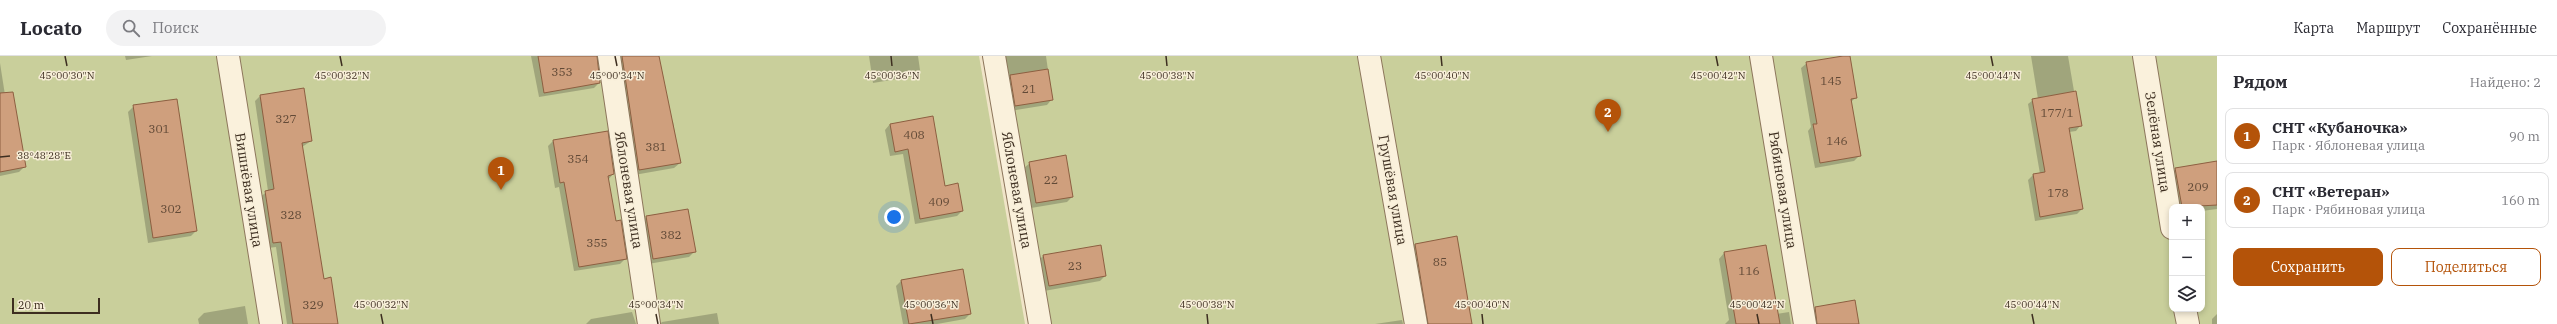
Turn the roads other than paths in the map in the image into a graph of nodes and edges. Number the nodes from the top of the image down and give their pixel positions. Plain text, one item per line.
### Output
1 (228, 56) edge
2 (609, 56) edge
3 (994, 56) edge
4 (1369, 56) edge
5 (1761, 56) edge
6 (2144, 56) edge
7 (2169, 210) edge
8 (2186, 312) edge
9 (271, 324) edge
10 (649, 324) edge
11 (1040, 324) edge
12 (1416, 324) edge
13 (1805, 324) edge
14 (2188, 324) edge

1 - 9 street, Вишнёвая улица
2 - 10 street, Яблоневая улица
3 - 11 street, Яблоневая улица
4 - 12 street, Грушёвая улица
5 - 13 street, Рябиновая улица
6 - 7 street, Зелёная улица
8 - 14 street

